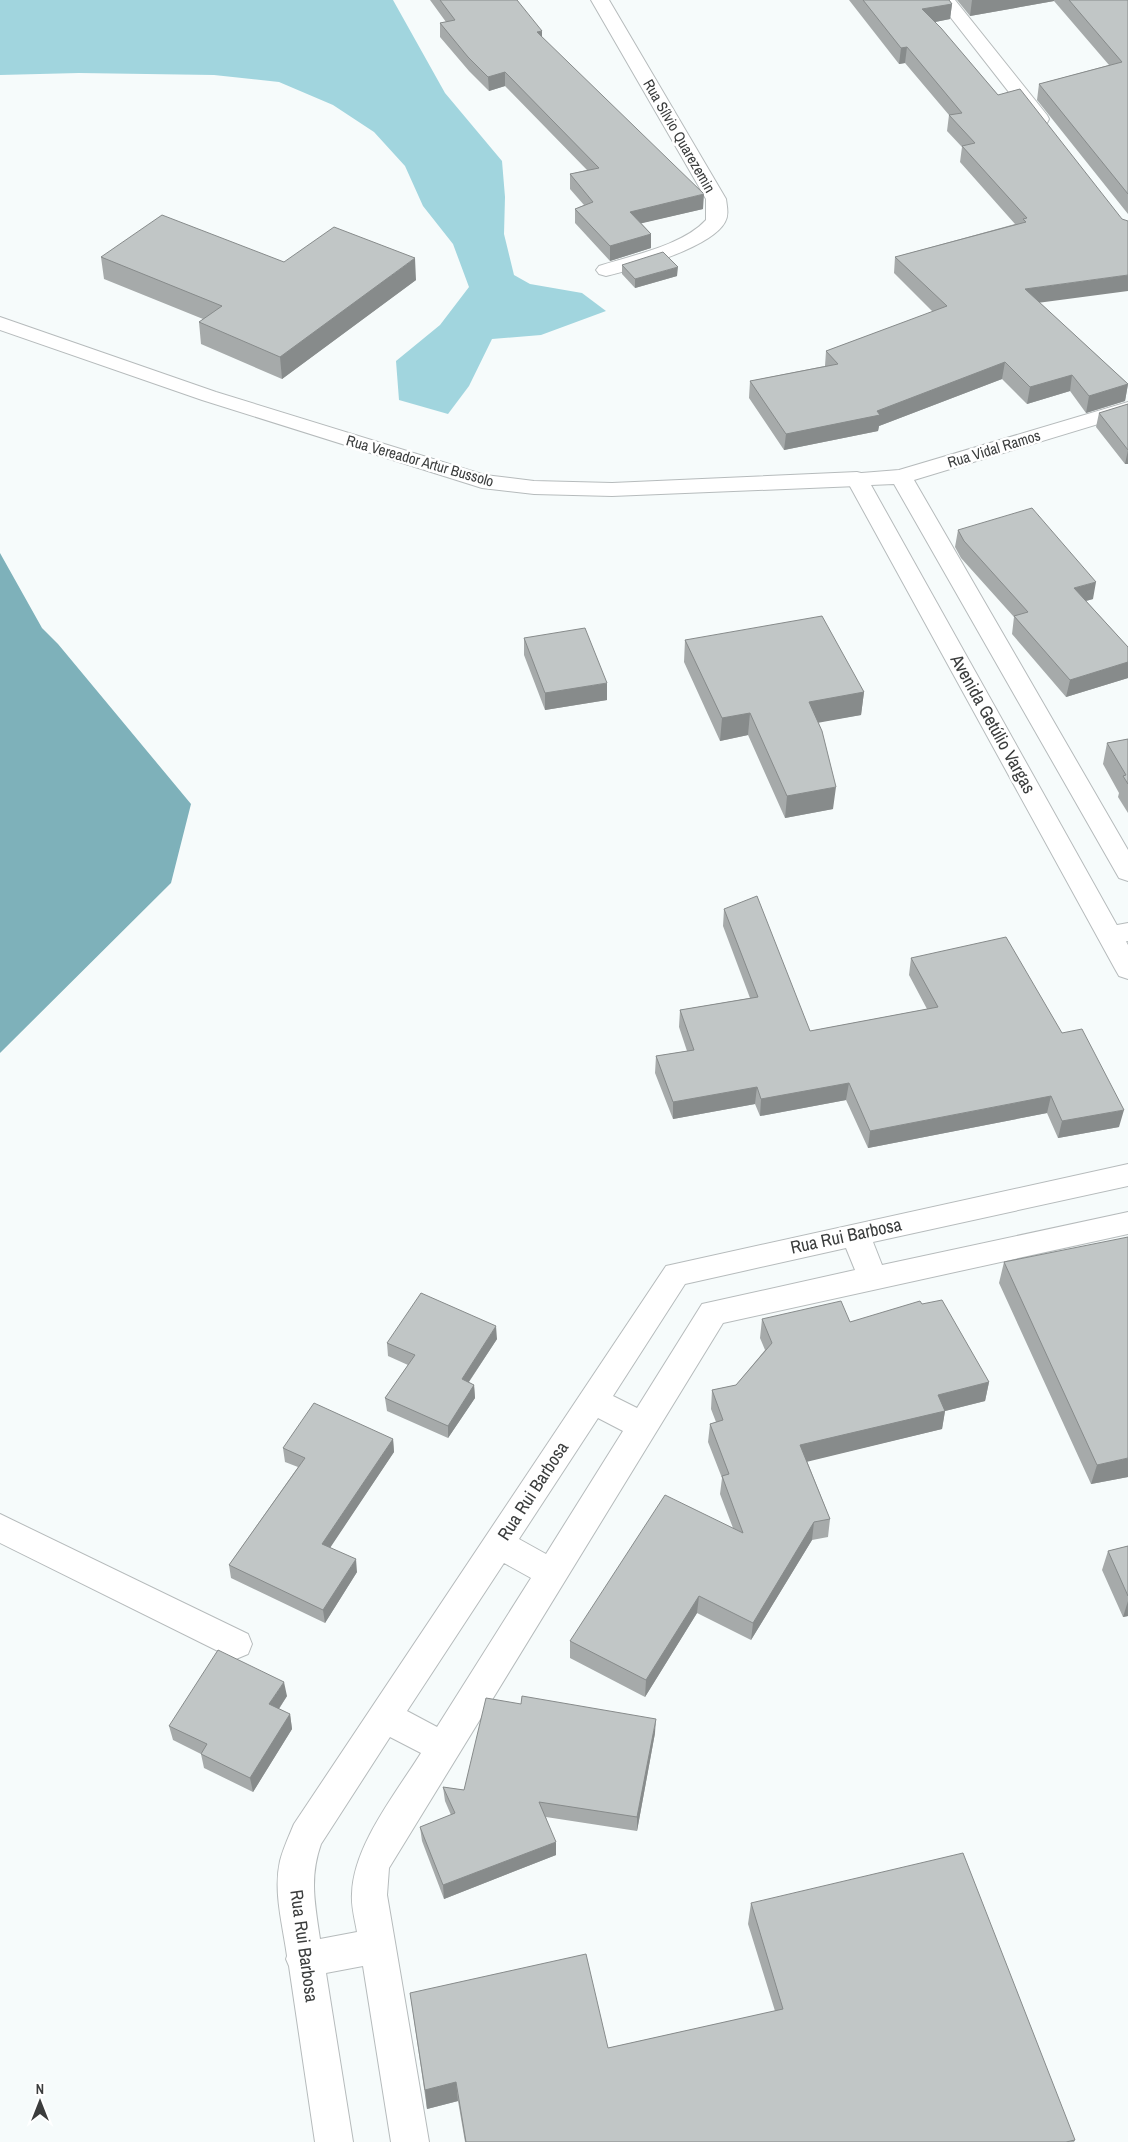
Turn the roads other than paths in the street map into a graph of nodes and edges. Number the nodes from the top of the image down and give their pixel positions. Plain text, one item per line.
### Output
1 (600, 0) edge
2 (946, 0) edge
3 (1049, 130) edge
4 (606, 270) dead end
5 (0, 323) edge
6 (1128, 408) edge
7 (901, 477) junction
8 (858, 479) junction
9 (1128, 872) edge
10 (1119, 934) edge
11 (1128, 969) edge
12 (1128, 1175) edge
13 (1128, 1223) edge
14 (855, 1235) junction
15 (873, 1278) junction
16 (593, 1400) junction
17 (643, 1426) junction
18 (0, 1528) edge
19 (498, 1544) junction
20 (552, 1573) junction
21 (236, 1644) dead end
22 (385, 1717) junction
23 (444, 1748) junction
24 (376, 1946) junction
25 (304, 1959) junction
26 (334, 2142) edge
27 (410, 2142) edge

1 - 4 street, Rua Sílvio Quarezemin
2 - 3 street
5 - 8 street, Rua Vereador Artur Bussolo
6 - 7 street, Rua Vidal Ramos
7 - 8 street, Rua Vidal Ramos
7 - 9 street
8 - 10 street, Avenida Getúlio Vargas
10 - 11 street, Avenida Getúlio Vargas
12 - 14 street, Rua Rui Barbosa
13 - 15 street
14 - 15 street
14 - 16 street, Rua Rui Barbosa
15 - 17 street
16 - 17 street
16 - 19 street, Rua Rui Barbosa
17 - 20 street
18 - 21 street
19 - 20 street
19 - 22 street, Rua Rui Barbosa
20 - 23 street
22 - 23 street
22 - 25 street, Rua Rui Barbosa
23 - 24 street
24 - 25 street
24 - 27 street
25 - 26 street, Rua Rui Barbosa

